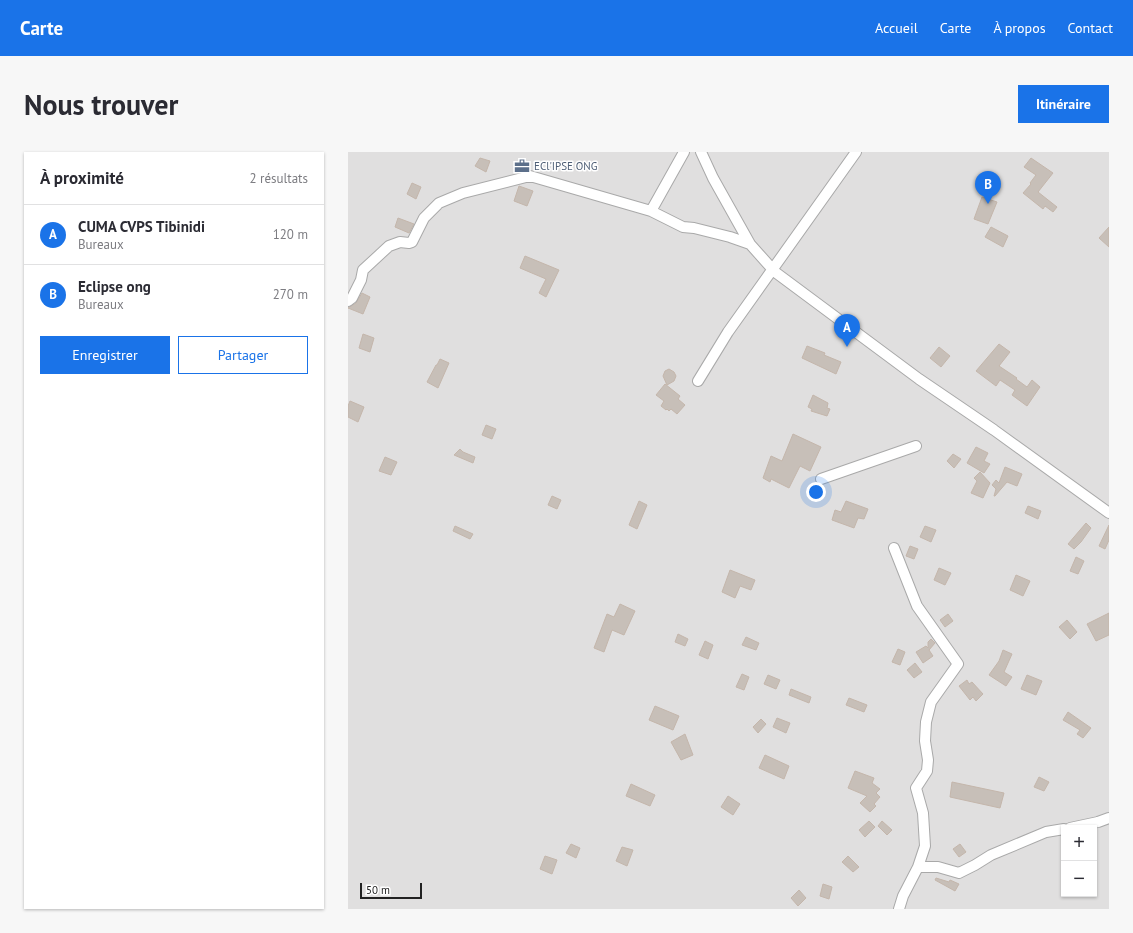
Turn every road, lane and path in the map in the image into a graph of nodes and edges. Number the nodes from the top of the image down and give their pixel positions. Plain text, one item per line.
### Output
1 (684, 152) edge
2 (701, 152) edge
3 (856, 152) edge
4 (651, 211) junction
5 (750, 244) junction
6 (773, 269) junction
7 (348, 300) edge
8 (698, 381) dead end
9 (916, 446) dead end
10 (821, 479) dead end
11 (1109, 513) edge
12 (894, 548) dead end
13 (1109, 818) edge
14 (1084, 825) edge
15 (1061, 830) edge
16 (918, 867) junction
17 (899, 909) edge

1 - 4 street
2 - 5 street
3 - 6 street
4 - 5 street
4 - 7 street
5 - 6 street
6 - 8 street
6 - 11 street
9 - 10 street
12 - 16 street
13 - 14 street
15 - 16 street
16 - 17 street

